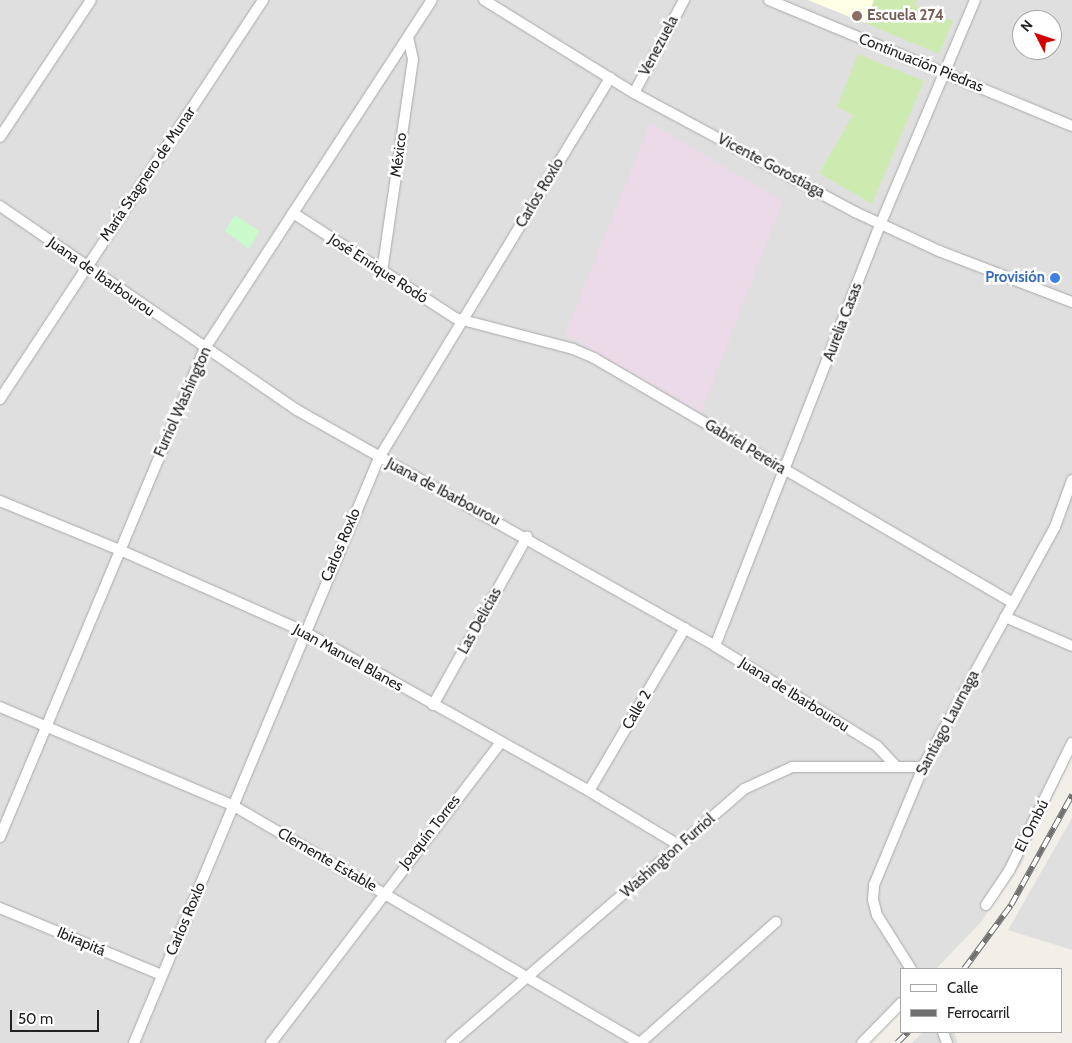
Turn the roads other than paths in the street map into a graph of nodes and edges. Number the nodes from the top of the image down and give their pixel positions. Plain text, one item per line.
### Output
1 (91, 0) edge
2 (263, 0) edge
3 (432, 0) edge
4 (484, 0) edge
5 (684, 0) edge
6 (769, 0) edge
7 (975, 0) edge
8 (408, 38) junction
9 (945, 72) junction
10 (610, 78) junction
11 (634, 93) junction
12 (1072, 126) edge
13 (0, 137) edge
14 (0, 206) edge
15 (293, 213) junction
16 (880, 224) junction
17 (86, 267) junction
18 (382, 272) junction
19 (1072, 302) edge
20 (464, 322) junction
21 (205, 348) junction
22 (0, 399) edge
23 (379, 458) junction
24 (785, 471) junction
25 (1072, 480) edge
26 (0, 501) edge
27 (527, 537) junction
28 (120, 550) junction
29 (1013, 603) junction
30 (1005, 617) junction
31 (685, 628) junction
32 (305, 632) junction
33 (715, 646) junction
34 (1072, 646) edge
35 (432, 705) junction
36 (0, 707) edge
37 (46, 726) junction
38 (500, 743) junction
39 (1072, 743) edge
40 (895, 765) junction
41 (923, 767) junction
42 (590, 791) junction
43 (234, 806) junction
44 (0, 838) edge
45 (680, 846) junction
46 (383, 892) junction
47 (986, 905) dead end
48 (0, 908) edge
49 (776, 922) dead end
50 (910, 968) edge
51 (162, 975) junction
52 (528, 977) junction
53 (900, 1004) edge
54 (134, 1043) edge
55 (271, 1043) edge
56 (451, 1043) edge
57 (640, 1043) edge
58 (862, 1043) edge

1 - 13 street
2 - 17 street, María Stagnero de Munar
3 - 8 street, Furriol Washington
4 - 10 street, Vicente Gorostiaga
5 - 11 street, Venezuela
6 - 9 street, Continuación Piedras
7 - 9 street, Aurelia Casas
8 - 15 street, Furriol Washington
8 - 18 street, México
9 - 12 street, Continuación Piedras
9 - 16 street, Aurelia Casas
10 - 11 street, Vicente Gorostiaga
10 - 20 street, Carlos Roxlo
11 - 16 street, Vicente Gorostiaga
14 - 17 street, Juana de Ibarbourou
15 - 18 street, José Enrique Rodó
15 - 21 street, Furriol Washington
16 - 19 street, Vicente Gorostiaga
16 - 24 street, Aurelia Casas
17 - 21 street, Juana de Ibarbourou
17 - 22 street, María Stagnero de Munar
18 - 20 street, José Enrique Rodó
20 - 23 street, Carlos Roxlo
20 - 24 street, Gabriel Pereira
21 - 23 street, Juana de Ibarbourou
21 - 28 street, Furriol Washington
23 - 27 street, Juana de Ibarbourou
23 - 32 street, Carlos Roxlo
24 - 29 street, Gabriel Pereira
24 - 33 street, Aurelia Casas
25 - 29 street, Santiago Laurnaga
26 - 28 street, Juan Manuel Blanes
27 - 31 street, Juana de Ibarbourou
27 - 35 street, Las Delicias
28 - 32 street, Juan Manuel Blanes
28 - 37 street, Furriol Washington
29 - 30 street, Santiago Laurnaga
30 - 34 street
30 - 41 street, Santiago Laurnaga
31 - 33 street, Juana de Ibarbourou
31 - 42 street, Calle 2
32 - 35 street, Juan Manuel Blanes
32 - 43 street, Carlos Roxlo
33 - 40 street, Juana de Ibarbourou
35 - 38 street, Juan Manuel Blanes
36 - 37 street, Clemente Estable
37 - 43 street, Clemente Estable
37 - 44 street, Furriol Washington
38 - 42 street, Juan Manuel Blanes
38 - 46 street, Joaquín Torres
39 - 47 street, El Ombú
40 - 41 street, Washington Furriol
40 - 45 street, Washington Furriol
41 - 50 street, Santiago Laurnaga
42 - 45 street, Juan Manuel Blanes
43 - 46 street, Clemente Estable
43 - 51 street, Carlos Roxlo
45 - 52 street, Washington Furriol
46 - 52 street, Clemente Estable
46 - 55 street, Joaquín Torres
48 - 51 street, Ibirapitá
49 - 57 street
51 - 54 street, Carlos Roxlo
52 - 56 street, Washington Furriol
52 - 57 street, Clemente Estable
53 - 58 street

